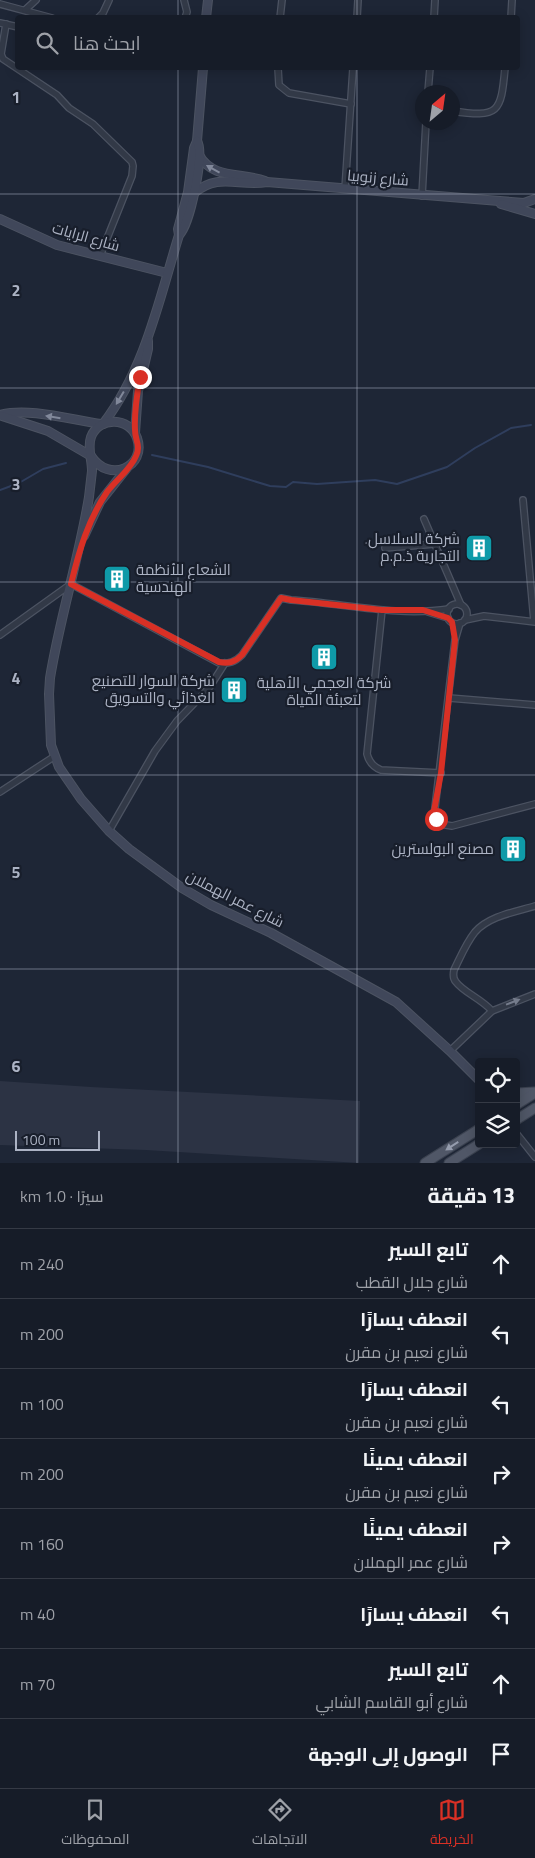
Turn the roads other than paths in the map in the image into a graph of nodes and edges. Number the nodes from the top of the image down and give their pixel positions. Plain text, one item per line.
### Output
1 (36, 0) edge
2 (109, 0) edge
3 (184, 0) edge
4 (208, 0) edge
5 (282, 0) edge
6 (358, 0) edge
7 (435, 0) edge
8 (512, 0) edge
9 (0, 4) edge
10 (25, 10) junction
11 (42, 15) edge
12 (100, 15) edge
13 (186, 15) edge
14 (206, 15) edge
15 (280, 15) edge
16 (357, 15) edge
17 (434, 15) edge
18 (510, 15) edge
19 (3, 24) edge
20 (15, 66) edge
21 (20, 70) edge
22 (203, 70) edge
23 (278, 70) edge
24 (353, 70) edge
25 (430, 70) edge
26 (506, 70) edge
27 (429, 85) edge
28 (351, 104) junction
29 (460, 112) edge
30 (426, 130) edge
31 (197, 141) junction
32 (199, 155) junction
33 (266, 182) junction
34 (345, 189) junction
35 (194, 193) junction
36 (422, 196) junction
37 (535, 199) edge
38 (487, 200) junction
39 (535, 214) edge
40 (0, 219) edge
41 (179, 235) junction
42 (100, 256) junction
43 (168, 272) junction
44 (148, 339) junction
45 (0, 415) edge
46 (102, 424) junction
47 (135, 433) junction
48 (91, 456) junction
49 (129, 466) junction
50 (524, 500) dead end
51 (424, 519) dead end
52 (435, 544) junction
53 (79, 547) junction
54 (385, 548) dead end
55 (71, 584) junction
56 (451, 585) junction
57 (450, 607) junction
58 (463, 607) junction
59 (382, 610) junction
60 (423, 610) junction
61 (484, 616) junction
62 (450, 620) junction
63 (462, 621) junction
64 (534, 622) edge
65 (0, 635) edge
66 (455, 640) junction
67 (225, 664) junction
68 (449, 698) junction
69 (535, 705) edge
70 (55, 756) junction
71 (441, 773) junction
72 (0, 792) edge
73 (535, 804) edge
74 (109, 831) junction
75 (535, 906) edge
76 (535, 994) edge
77 (492, 1011) junction
78 (450, 1050) junction
79 (475, 1078) edge
80 (535, 1092) edge
81 (520, 1093) edge
82 (519, 1103) edge
83 (535, 1108) edge
84 (520, 1117) edge
85 (475, 1131) edge
86 (520, 1138) edge
87 (475, 1147) edge
88 (535, 1157) edge
89 (425, 1163) edge
90 (450, 1163) edge

1 - 10 street
2 - 12 street
3 - 13 street
4 - 14 street
5 - 15 street
6 - 16 street
7 - 17 street
8 - 18 street
9 - 10 street
10 - 11 street
19 - 20 street
21 - 42 street
22 - 31 street
23 - 28 street
24 - 28 street
25 - 27 street
26 - 29 street
28 - 34 street
30 - 36 street
31 - 32 street
31 - 41 street
33 -> 32 street, شارع زنوبيا
32 - 35 street
33 - 34 street, شارع زنوبيا
33 - 35 street, شارع زنوبيا
34 - 36 street, شارع زنوبيا
35 - 41 street
36 - 38 street, شارع زنوبيا
37 - 38 street, شارع زنوبيا
38 - 39 street, شارع زنوبيا
40 - 42 street, شارع الرايات
41 - 43 street
42 - 43 street, شارع الرايات
43 - 44 street
44 -> 46 street
44 - 47 street
46 -> 45 street
45 - 48 street
46 - 47 street
46 - 48 street
47 - 49 street
48 - 49 street
48 - 53 street, شارع عمر الهملان
49 - 53 street, شارع عمر الهملان
50 - 64 street
51 - 52 street
52 - 54 street
52 - 56 street
53 - 55 street, شارع عمر الهملان
55 - 65 street
55 - 67 street
55 - 70 street, شارع عمر الهملان
56 - 57 street
56 - 58 street
57 - 58 street
57 - 60 street
57 - 62 street
58 - 61 street
58 - 63 street
59 - 60 street
59 - 67 street
59 - 71 street
60 - 62 street
61 - 63 street
61 - 64 street
62 - 63 street
62 - 66 street
63 - 66 street
66 - 68 street
67 - 74 street
68 - 69 street
68 - 71 street
70 - 72 street
70 - 74 street, شارع عمر الهملان
71 - 73 street
74 - 78 street, شارع عمر الهملان
75 - 77 street
77 -> 76 street
77 - 78 street
78 - 79 street, شارع عمر الهملان
80 - 81 main road
80 - 82 main road
83 - 84 main road
85 -> 89 main road
86 - 88 street
87 - 90 main road

